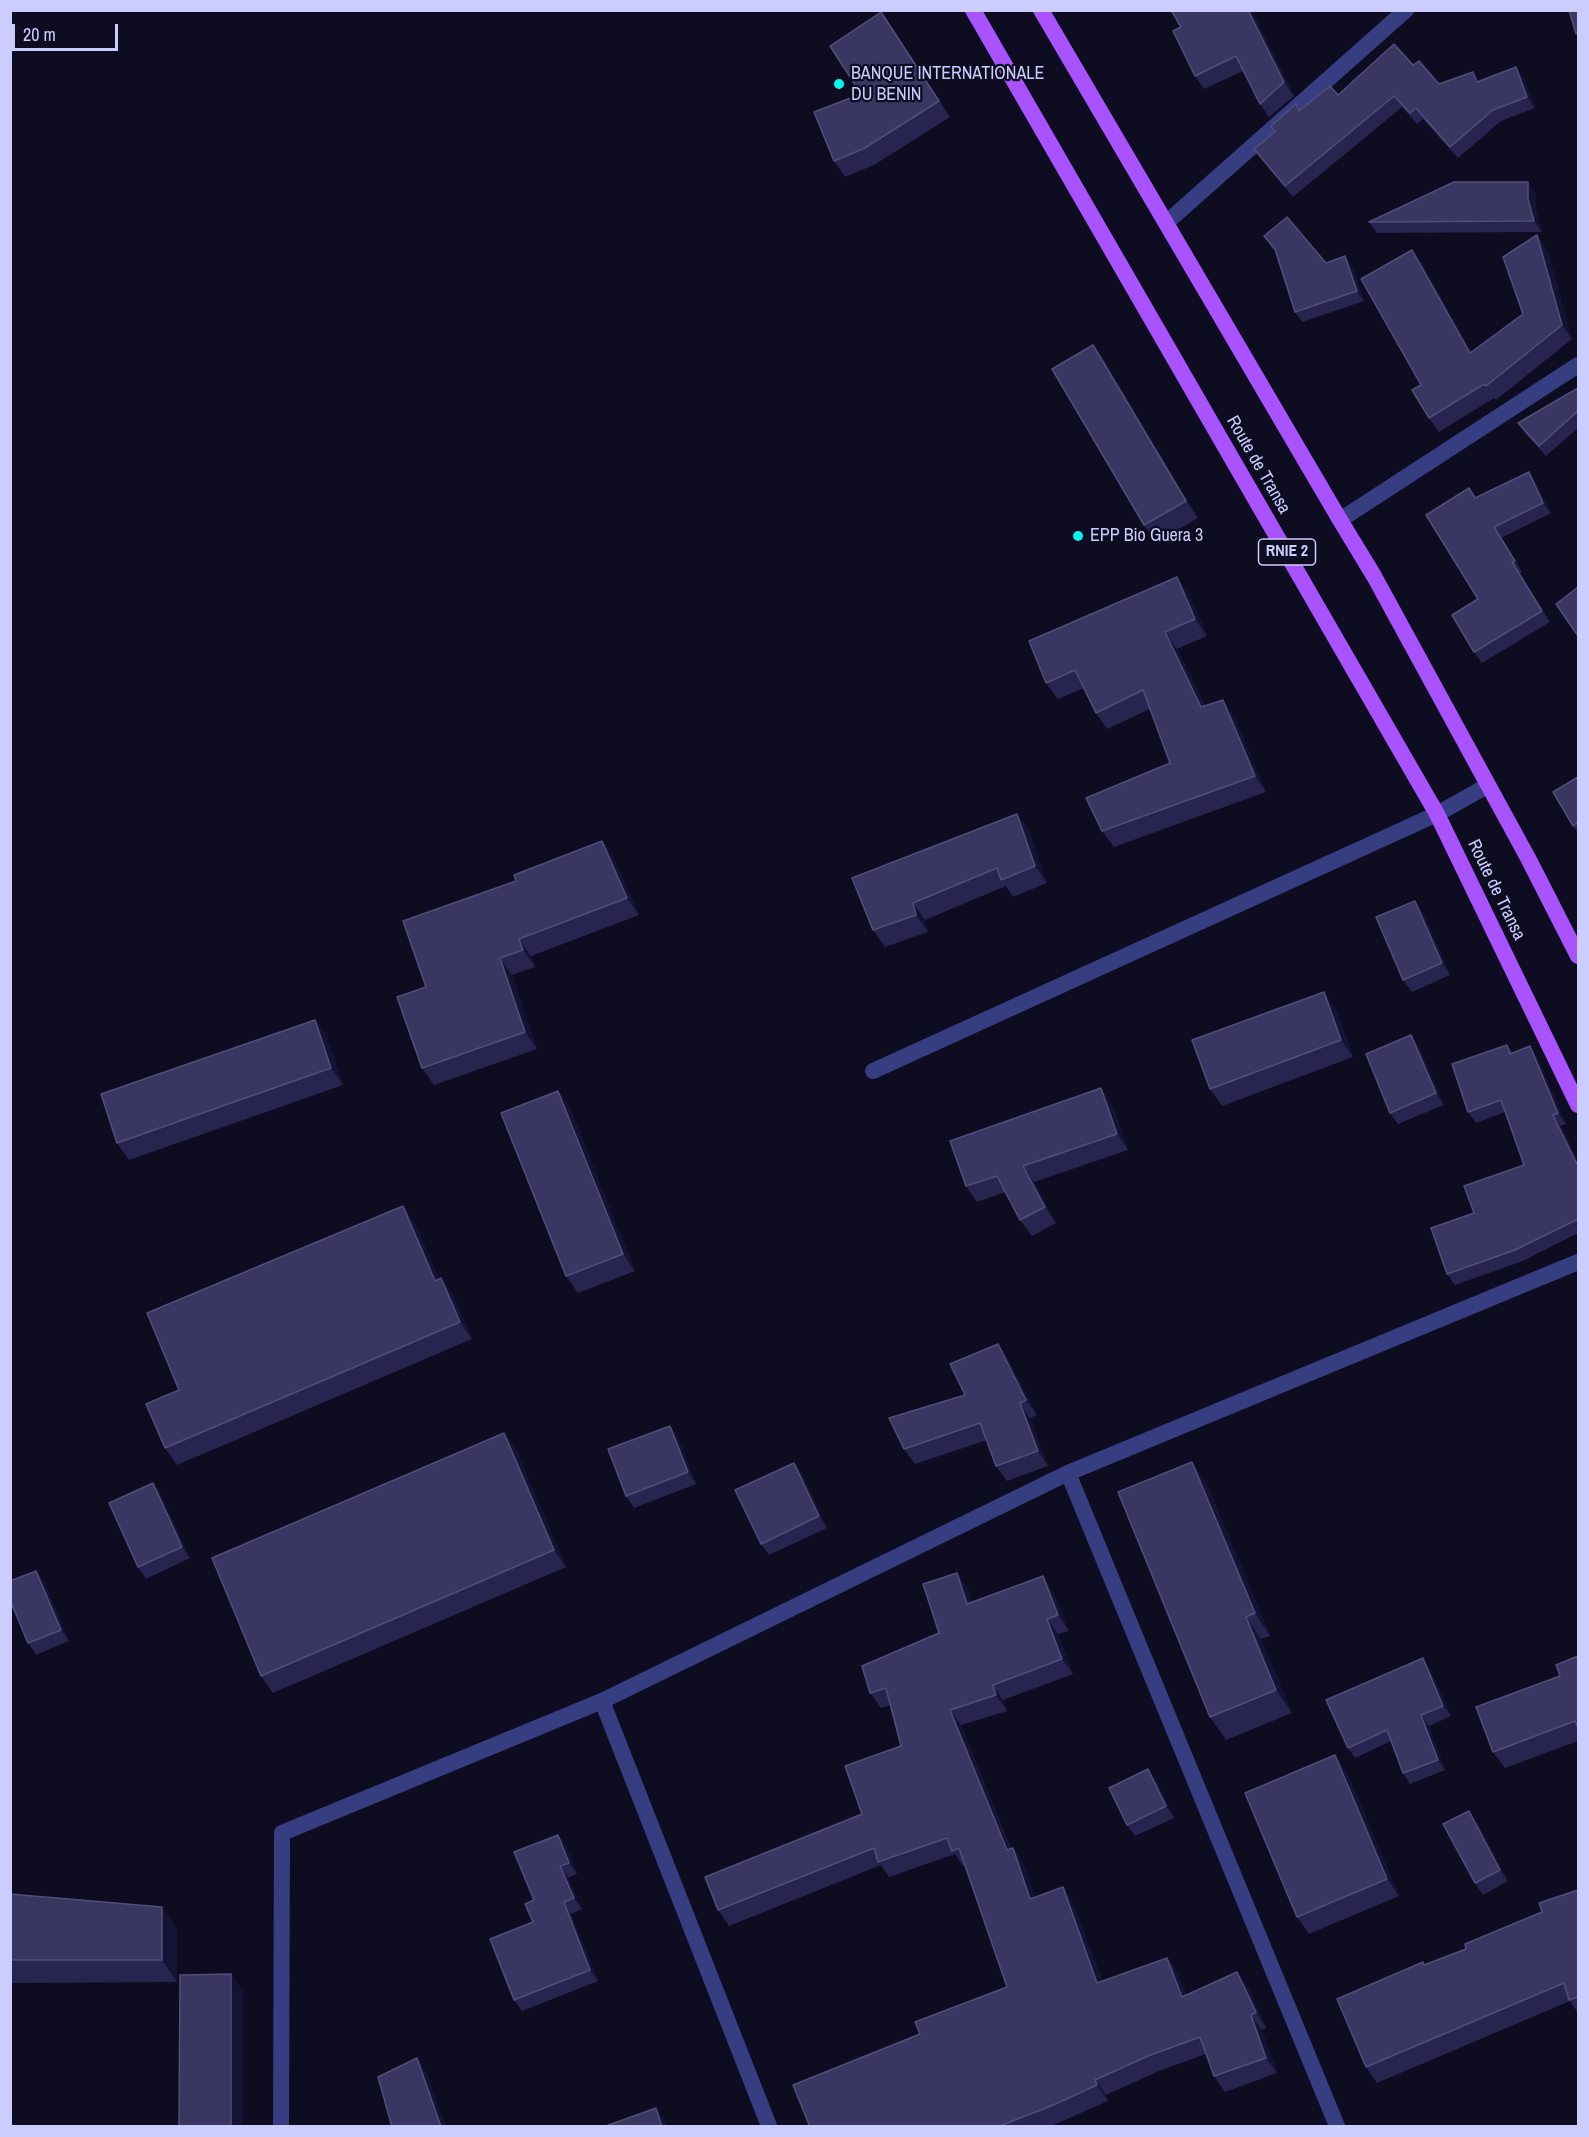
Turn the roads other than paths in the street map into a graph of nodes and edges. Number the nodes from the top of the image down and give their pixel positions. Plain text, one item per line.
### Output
1 (973, 10) edge
2 (1041, 10) edge
3 (1406, 10) edge
4 (1166, 223) junction
5 (1578, 365) edge
6 (1340, 520) junction
7 (1487, 786) junction
8 (1437, 814) junction
9 (1577, 947) edge
10 (873, 1071) dead end
11 (1578, 1105) edge
12 (1578, 1262) edge
13 (1068, 1473) junction
14 (602, 1701) junction
15 (281, 2127) edge
16 (769, 2127) edge
17 (1337, 2127) edge

1 - 8 main road, Route de Transa / RNIE 2
2 - 4 main road
3 - 4 street
4 - 6 main road
5 - 6 street
6 - 7 main road
7 - 8 street
7 - 9 main road
8 - 10 street
8 - 11 main road, Route de Transa / RNIE 2
12 - 13 street
13 - 14 street
13 - 17 street
14 - 15 street
14 - 16 street

